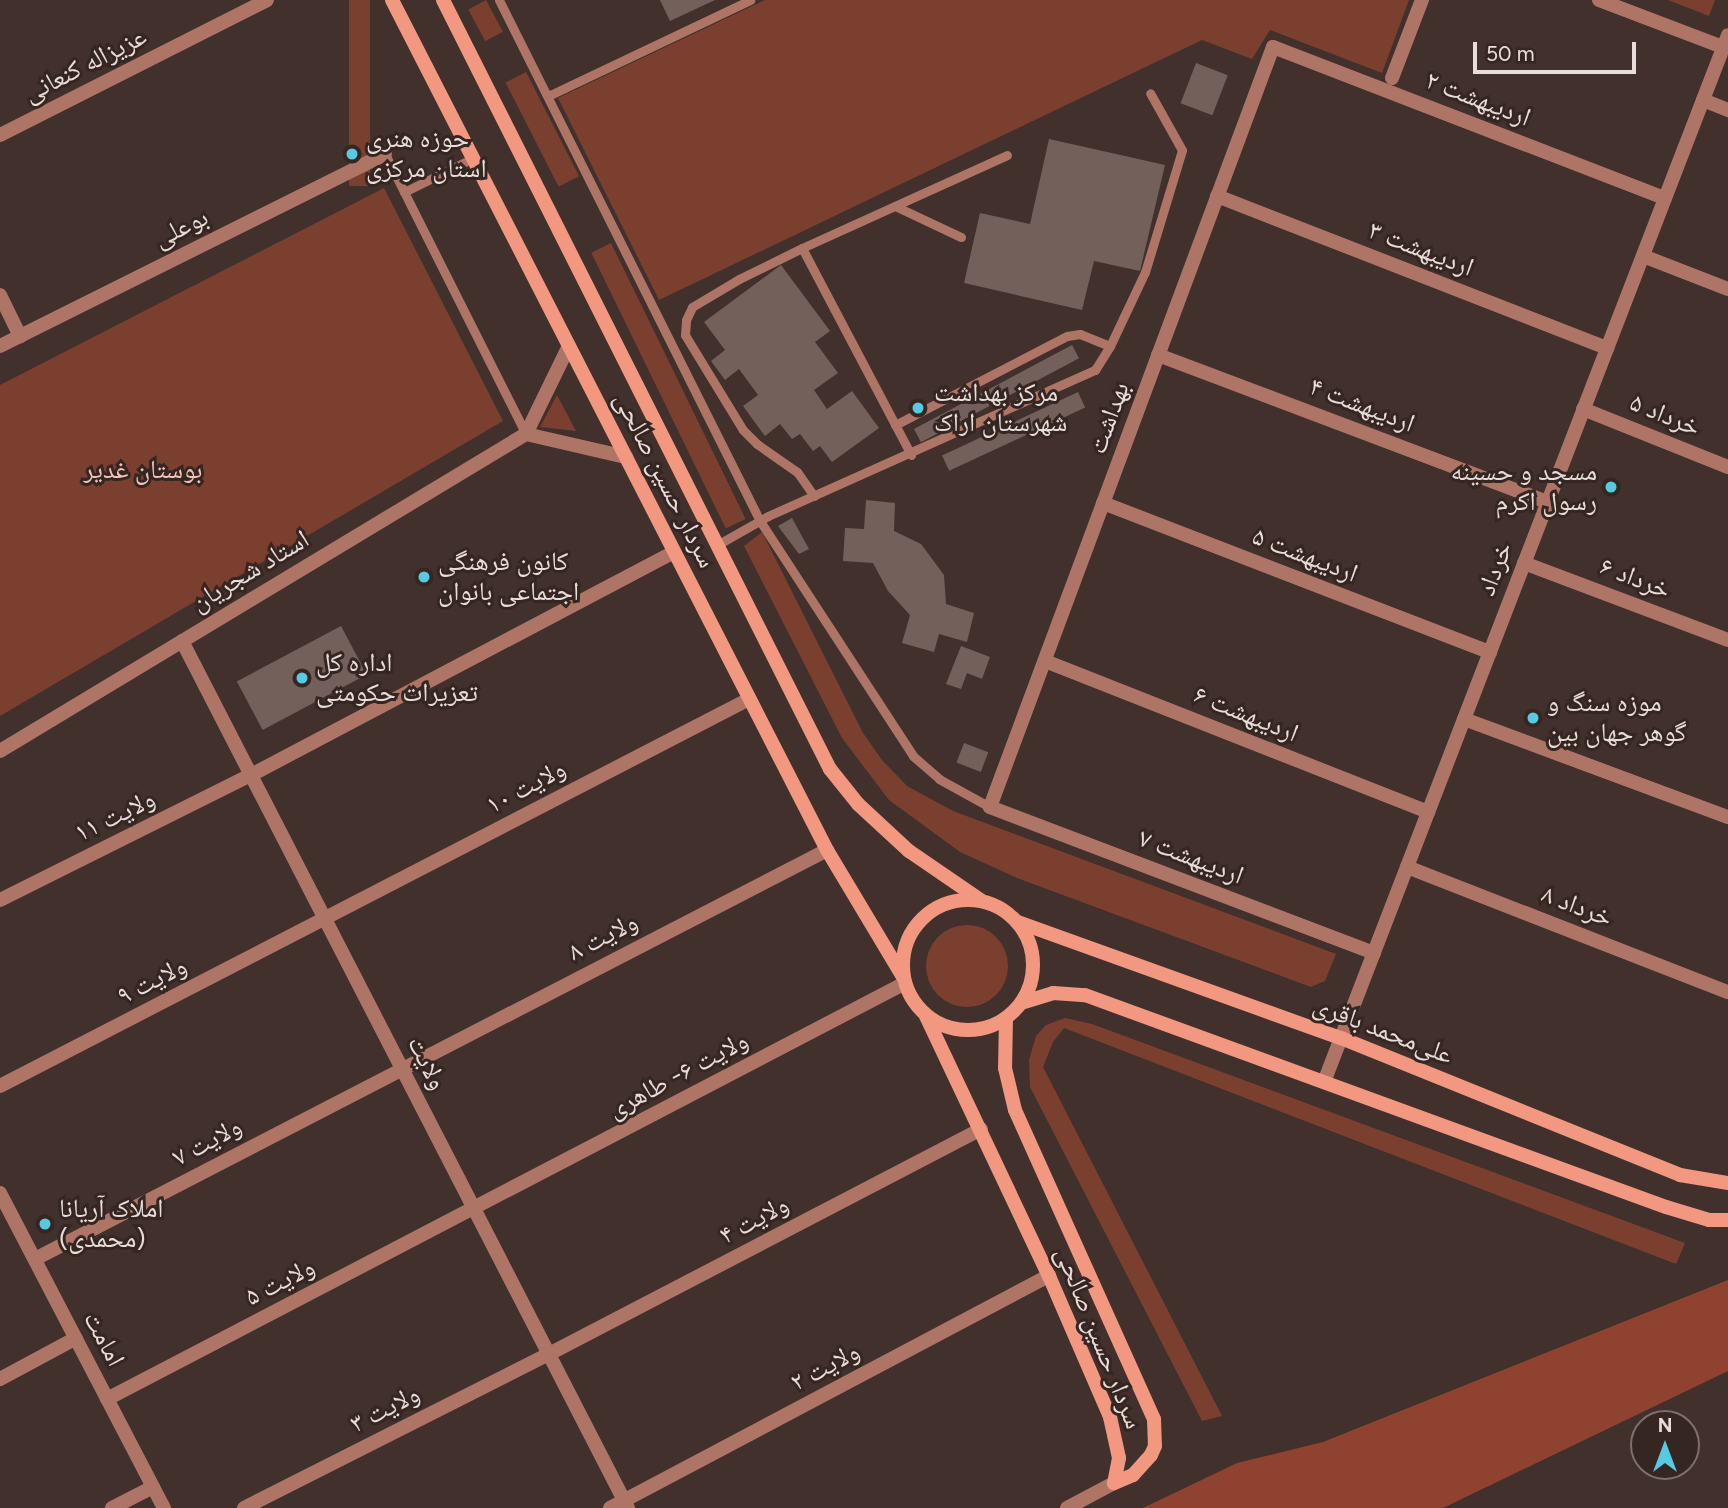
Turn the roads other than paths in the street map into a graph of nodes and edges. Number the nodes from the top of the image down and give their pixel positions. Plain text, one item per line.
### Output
1 (267, 0) edge
2 (392, 0) edge
3 (443, 0) edge
4 (499, 0) edge
5 (750, 0) edge
6 (1422, 0) edge
7 (1599, 0) edge
8 (1726, 41) edge
9 (1273, 47) joint
10 (1392, 78) dead end
11 (1150, 93) dead end
12 (548, 96) junction
13 (1703, 100) junction
14 (1728, 110) edge
15 (0, 135) edge
16 (385, 154) joint
17 (1007, 155) dead end
18 (472, 158) junction
19 (404, 192) junction
20 (1217, 196) junction
21 (1665, 198) junction
22 (895, 206) junction
23 (961, 237) dead end
24 (802, 248) junction
25 (1643, 256) junction
26 (1728, 289) edge
27 (0, 295) edge
28 (20, 336) junction
29 (0, 346) edge
30 (569, 346) junction
31 (1110, 346) junction
32 (1607, 348) junction
33 (1158, 355) junction
34 (1584, 410) junction
35 (895, 425) junction
36 (526, 434) junction
37 (911, 455) junction
38 (626, 457) junction
39 (1728, 467) edge
40 (814, 496) junction
41 (1548, 502) junction
42 (1103, 503) junction
43 (760, 521) junction
44 (717, 545) junction
45 (674, 552) junction
46 (1524, 563) junction
47 (1728, 640) edge
48 (183, 641) junction
49 (1490, 652) junction
50 (1045, 661) junction
51 (749, 699) junction
52 (1464, 719) junction
53 (0, 751) edge
54 (251, 775) junction
55 (990, 807) junction
56 (1428, 812) junction
57 (1728, 817) edge
58 (827, 850) junction
59 (1407, 867) junction
60 (0, 900) edge
61 (982, 901) junction
62 (326, 920) junction
63 (1018, 922) junction
64 (1374, 953) junction
65 (904, 980) junction
66 (1728, 992) edge
67 (1021, 1003) junction
68 (925, 1014) junction
69 (1006, 1018) junction
70 (1341, 1038) junction
71 (402, 1068) junction
72 (1324, 1083) junction
73 (0, 1086) edge
74 (981, 1129) junction
75 (1728, 1183) edge
76 (2, 1200) edge
77 (474, 1209) junction
78 (1728, 1220) edge
79 (35, 1259) junction
80 (1048, 1276) junction
81 (76, 1338) junction
82 (549, 1354) junction
83 (0, 1379) edge
84 (107, 1399) junction
85 (1114, 1483) junction
86 (153, 1487) junction
87 (626, 1504) edge
88 (112, 1508) edge
89 (164, 1508) edge
90 (244, 1508) edge
91 (610, 1508) edge
92 (1067, 1508) edge

1 - 15 street, عزیزاله کنعانی
2 - 18 main road, سردار حسین صالحی
3 - 44 main road, سردار حسین صالحی
4 - 12 lane
5 - 12 lane
6 - 10 street
7 - 8 street
8 - 13 street, خرداد
9 - 20 street, بهداشت
9 - 21 street, اردیبهشت ۲
11 - 31 lane
12 - 43 lane
13 - 14 street
13 - 21 street, خرداد
16 - 19 lane
16 - 28 street, بوعلی
17 - 22 lane
18 - 19 lane
18 - 30 main road, سردار حسین صالحی
19 - 36 lane
20 - 32 street, اردیبهشت ۳
20 - 33 street, بهداشت
21 - 25 street, خرداد
22 - 23 lane
22 - 24 lane
24 - 35 lane
24 - 40 lane
25 - 26 street
25 - 32 street, خرداد
27 - 28 street
28 - 29 street, بوعلی
30 - 36 street
30 - 38 main road, سردار حسین صالحی
31 - 35 lane
31 - 37 lane
32 - 34 street, خرداد
33 - 41 street, اردیبهشت ۴
33 - 42 street, بهداشت
34 - 39 street, خرداد ۵
34 - 41 street, خرداد
35 - 37 lane
36 - 38 street
36 - 48 street, استاد شجریان
37 - 40 lane
38 - 45 main road, سردار حسین صالحی
40 - 43 lane
41 - 46 street, خرداد
42 - 49 street, اردیبهشت ۵
42 - 50 street, بهداشت
43 - 44 lane
43 - 55 lane
44 - 61 main road, سردار حسین صالحی
45 - 51 main road, سردار حسین صالحی
45 - 54 street, ولایت ۱۱
46 - 47 street, خرداد ۶
46 - 49 street, خرداد
48 - 53 street, استاد شجریان
48 - 54 street, ولایت
49 - 52 street, خرداد
50 - 55 street, بهداشت
50 - 56 street, اردیبهشت ۶
51 - 58 main road, سردار حسین صالحی
51 - 62 street, ولایت ۱۰
52 - 56 street, خرداد
52 - 57 street
54 - 60 street, ولایت ۱۱
54 - 62 street, ولایت
55 - 64 street, اردیبهشت ۷
56 - 59 street, خرداد
58 - 65 main road, سردار حسین صالحی
58 - 71 street, ولایت ۸
59 - 64 street, خرداد
59 - 66 street, خرداد ۸
61 - 63 main road
61 - 65 main road
62 - 71 street, ولایت
62 - 73 street, ولایت ۹
63 - 67 main road
63 - 70 main road, علی‌محمد باقری
64 - 70 street, خرداد
65 - 68 main road
65 - 77 street, ولایت ۶- طاهری
67 - 69 main road
67 - 72 main road
68 - 69 main road
68 - 74 main road, سردار حسین صالحی
69 - 85 main road, سردار حسین صالحی
70 - 72 street, خرداد
70 - 75 main road, علی‌محمد باقری
71 - 77 street, ولایت
71 - 79 street, ولایت ۷
72 - 78 main road
74 - 80 main road, سردار حسین صالحی
74 - 82 street, ولایت ۴
76 - 79 street, امامت
77 - 82 street, ولایت
77 - 84 street, ولایت ۵
79 - 81 street, امامت
80 - 85 main road, سردار حسین صالحی
80 - 87 street, ولایت ۲
81 - 83 street
81 - 84 street, امامت
82 - 87 street, ولایت
82 - 90 street, ولایت ۳
84 - 86 street, امامت
85 - 92 street
86 - 88 street
86 - 89 street, امامت
87 - 91 street, ولایت ۲

